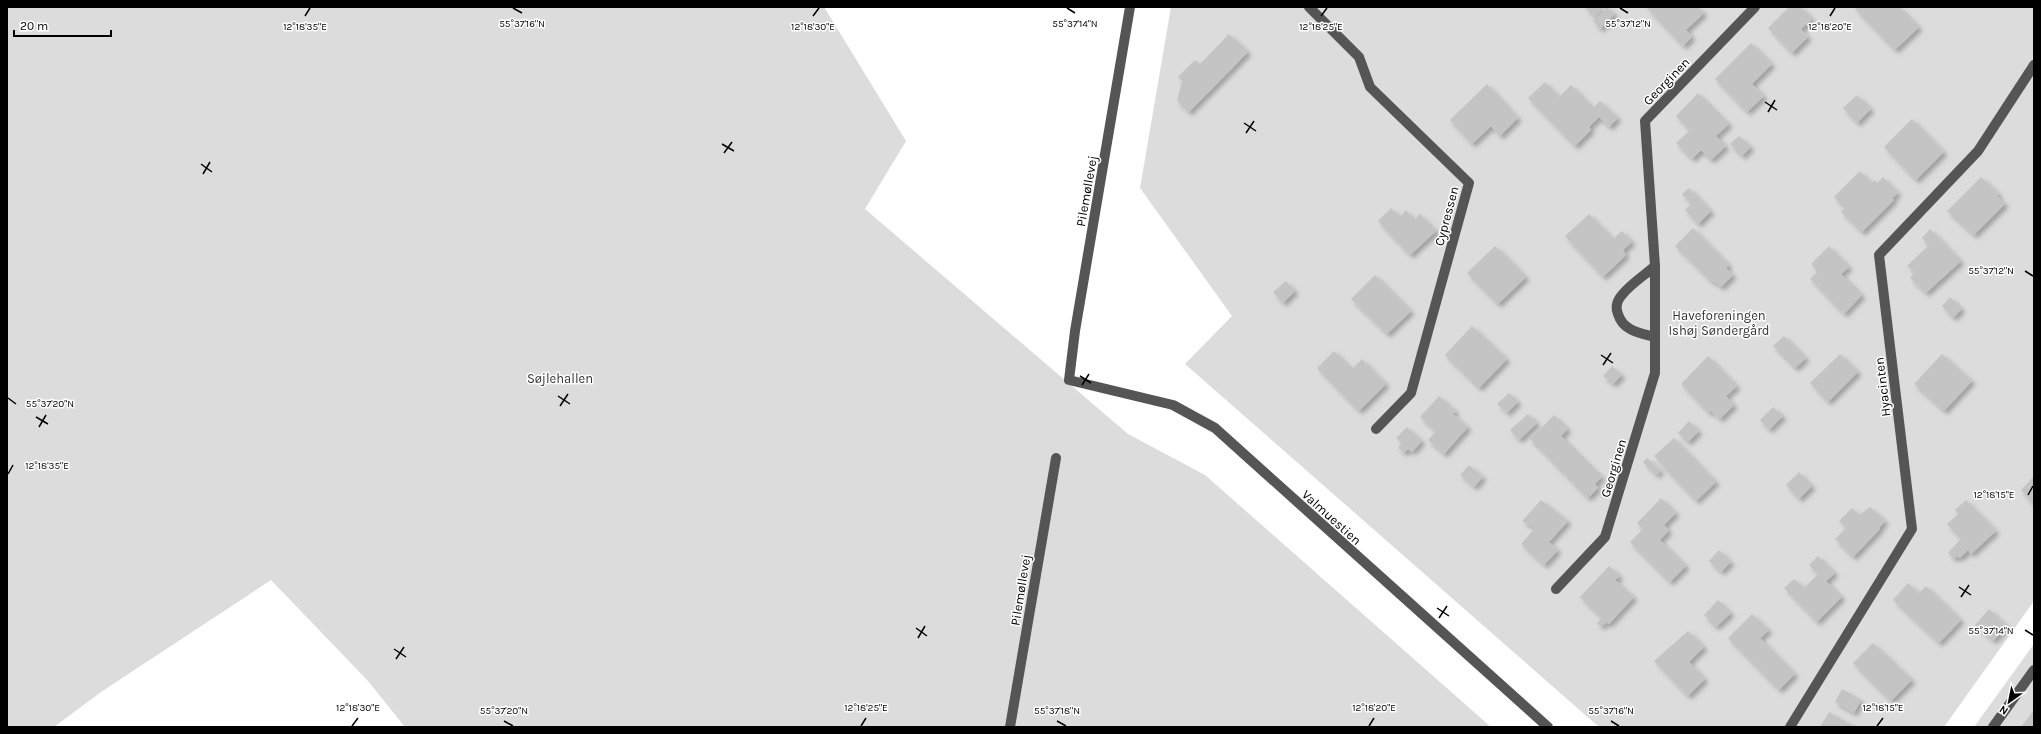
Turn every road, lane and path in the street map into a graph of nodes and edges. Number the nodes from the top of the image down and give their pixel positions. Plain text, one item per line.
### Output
1 (1130, 7) edge
2 (1309, 7) edge
3 (1756, 7) edge
4 (2034, 65) edge
5 (1655, 266) junction
6 (1655, 337) junction
7 (1069, 380) joint
8 (1376, 429) dead end
9 (1056, 458) dead end
10 (1556, 589) dead end
11 (2034, 670) edge
12 (1010, 727) edge
13 (1548, 727) edge
14 (1790, 727) edge
15 (1993, 727) edge

1 - 7 street, Pilemøllevej
2 - 8 street, Cypressen
3 - 5 street, Georginen
4 - 14 street, Hyacinten
5 - 6 street, Georginen
5 - 6 street
6 - 10 street, Georginen
7 - 13 street, Valmuestien
9 - 12 street, Pilemøllevej
11 - 15 street

